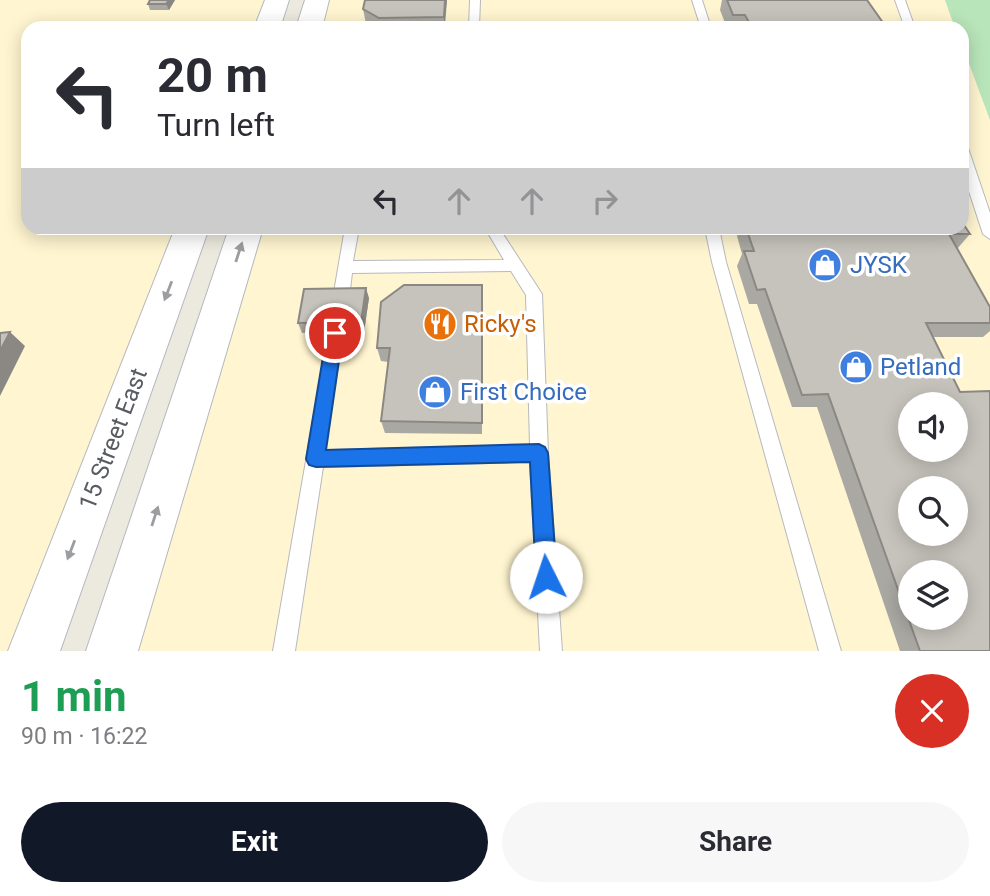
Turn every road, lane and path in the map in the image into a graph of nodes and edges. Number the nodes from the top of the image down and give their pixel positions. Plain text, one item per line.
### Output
1 (278, 0) edge
2 (475, 0) edge
3 (696, 0) edge
4 (900, 0) edge
5 (270, 21) edge
6 (474, 21) edge
7 (704, 21) edge
8 (908, 21) edge
9 (969, 190) edge
10 (990, 234) edge
11 (189, 235) edge
12 (245, 235) edge
13 (351, 235) edge
14 (497, 235) edge
15 (713, 235) edge
16 (516, 265) junction
17 (345, 267) junction
18 (341, 299) edge
19 (335, 333) edge
20 (539, 453) junction
21 (316, 459) junction
22 (34, 651) edge
23 (112, 651) edge
24 (284, 651) edge
25 (551, 651) edge
26 (830, 651) edge

1 - 5 main road
2 - 6 lane
3 - 7 lane
4 - 8 lane
9 - 10 lane
11 -> 22 main road, 15 Street East
23 -> 12 main road
13 - 17 lane
14 - 16 lane
15 - 26 lane
16 - 17 lane
16 - 20 lane
17 - 18 lane
19 - 21 lane
20 - 21 lane
20 - 25 lane
21 - 24 lane

